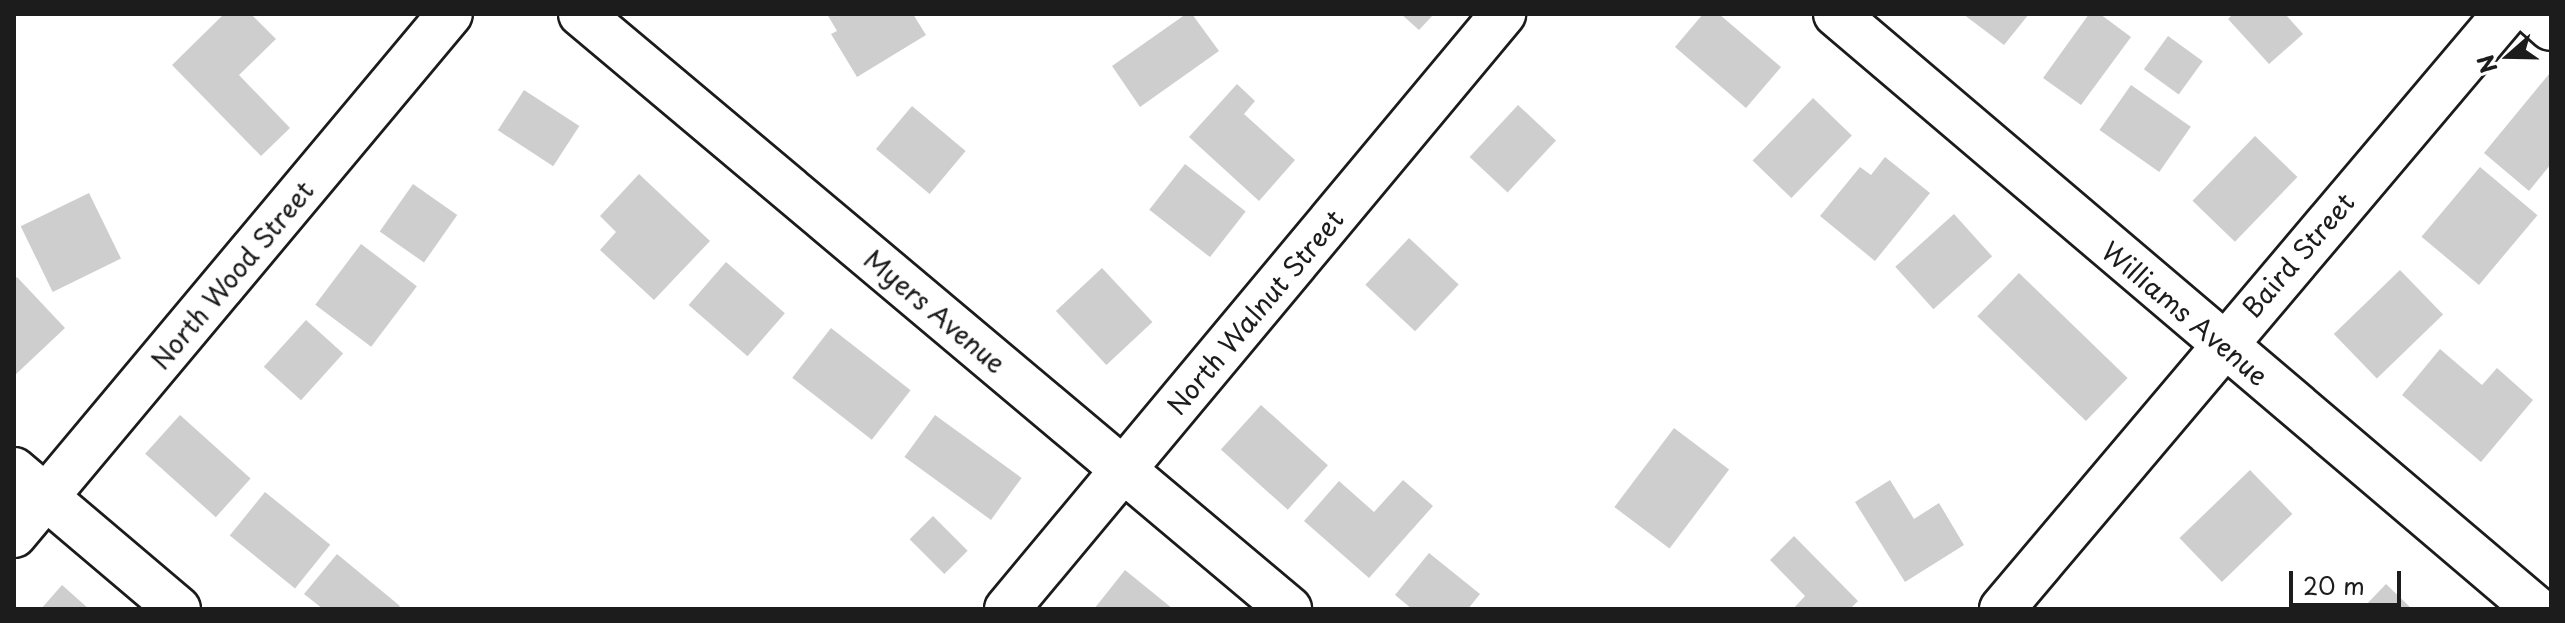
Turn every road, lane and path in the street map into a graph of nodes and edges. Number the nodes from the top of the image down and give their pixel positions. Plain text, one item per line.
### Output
1 (450, 14) edge
2 (581, 14) edge
3 (1503, 14) edge
4 (1836, 14) edge
5 (2505, 14) edge
6 (2535, 14) edge
7 (2551, 28) edge
8 (2221, 345) junction
9 (1125, 470) junction
10 (30, 484) edge
11 (14, 535) edge
12 (178, 609) edge
13 (1007, 609) edge
14 (1289, 609) edge
15 (2002, 609) edge
16 (2536, 609) edge

1 - 10 street, North Wood Street
2 - 9 street, Myers Avenue
3 - 9 street, North Walnut Street
4 - 8 street, Williams Avenue
5 - 8 street, Baird Street
6 - 7 street
8 - 15 street, Baird Street
8 - 16 street, Williams Avenue
9 - 13 street, North Walnut Street
9 - 14 street, Myers Avenue
10 - 11 street, North Wood Street
10 - 12 street

